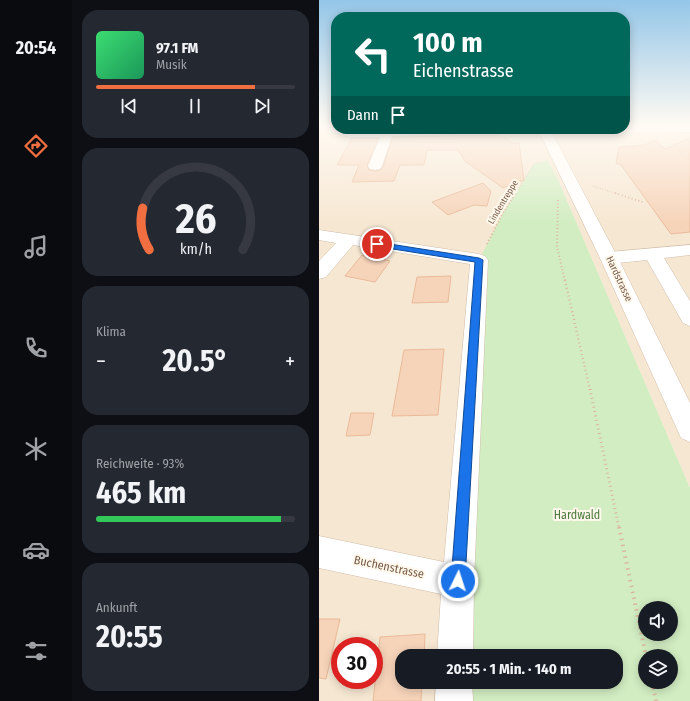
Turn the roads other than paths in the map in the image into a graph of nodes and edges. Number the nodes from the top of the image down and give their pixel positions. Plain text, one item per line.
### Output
1 (378, 158) edge
2 (558, 158) edge
3 (375, 166) dead end
4 (319, 235) edge
5 (348, 240) junction
6 (690, 250) edge
7 (652, 253) junction
8 (609, 258) junction
9 (319, 273) edge
10 (690, 318) edge
11 (690, 430) edge
12 (319, 552) edge
13 (458, 581) junction
14 (455, 649) edge
15 (454, 689) edge
16 (454, 701) edge

1 - 3 street
2 - 8 street, Hardstrasse
4 - 5 street
5 - 9 street
5 - 13 street
6 - 7 street
7 - 8 street
7 - 10 street
8 - 11 street, Hardstrasse
12 - 13 street, Buchenstrasse
13 - 14 street
15 - 16 street

